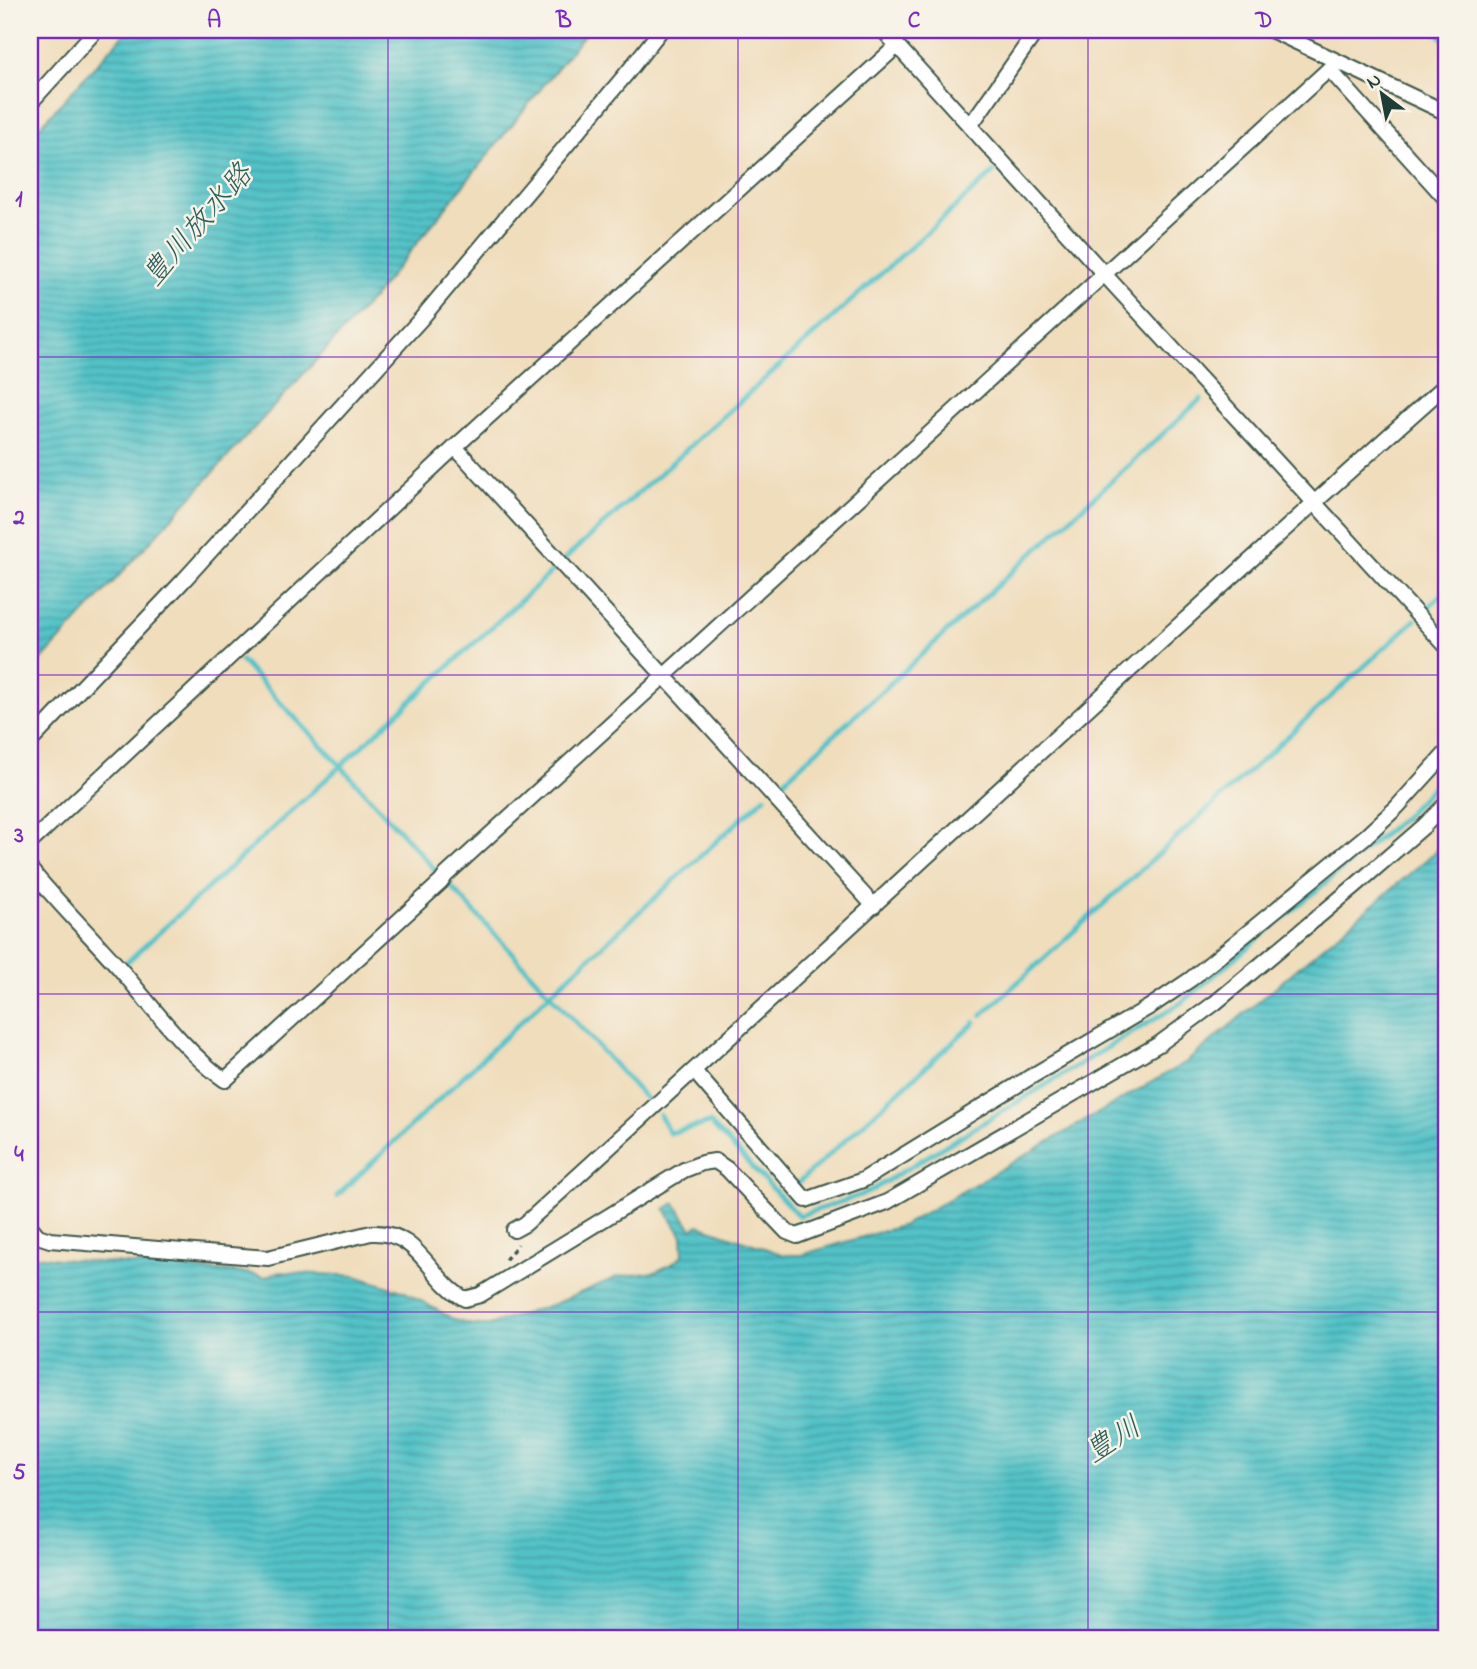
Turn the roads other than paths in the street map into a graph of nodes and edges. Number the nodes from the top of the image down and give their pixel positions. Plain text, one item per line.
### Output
1 (96, 30) edge
2 (661, 30) edge
3 (883, 30) edge
4 (1037, 30) edge
5 (1271, 30) edge
6 (1292, 30) edge
7 (897, 46) junction
8 (1308, 47) junction
9 (1334, 65) junction
10 (31, 99) edge
11 (1447, 113) edge
12 (970, 126) junction
13 (1447, 200) edge
14 (1105, 275) junction
15 (1447, 384) edge
16 (455, 447) junction
17 (1314, 502) junction
18 (1447, 647) edge
19 (666, 676) junction
20 (30, 742) edge
21 (1447, 752) edge
22 (1447, 803) edge
23 (30, 843) edge
24 (30, 869) edge
25 (874, 906) junction
26 (694, 1071) junction
27 (30, 1226) edge
28 (514, 1230) dead end

1 - 10 street
2 - 20 street
3 - 7 street
4 - 12 street
5 - 8 street
6 - 8 street
7 - 12 street
7 - 16 street
8 - 9 street
9 - 11 street
9 - 13 street
9 - 14 street
12 - 14 street
14 - 17 street
14 - 19 street
15 - 17 street
16 - 19 street
16 - 23 street
17 - 18 street
17 - 25 street
19 - 24 street
19 - 25 street
21 - 26 street
22 - 27 street
25 - 26 street
26 - 28 street

